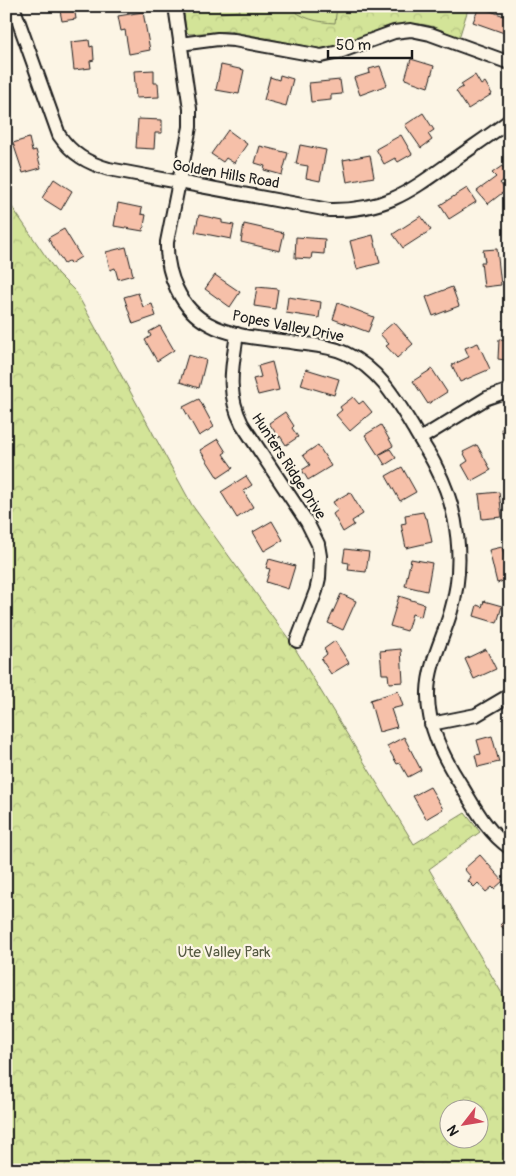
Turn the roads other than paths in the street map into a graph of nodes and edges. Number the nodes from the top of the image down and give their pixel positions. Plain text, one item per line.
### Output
1 (13, 6) edge
2 (175, 6) edge
3 (180, 44) junction
4 (510, 63) edge
5 (510, 120) edge
6 (179, 183) junction
7 (237, 334) junction
8 (510, 390) edge
9 (420, 439) junction
10 (297, 641) dead end
11 (510, 695) edge
12 (432, 724) junction
13 (510, 848) edge

1 - 6 street, Golden Hills Road
2 - 3 street, Popes Valley Drive
3 - 4 street
3 - 6 street, Popes Valley Drive
5 - 6 street, Golden Hills Road
6 - 7 street, Popes Valley Drive
7 - 9 street, Popes Valley Drive
7 - 10 street, Hunters Ridge Drive
8 - 9 street
9 - 12 street, Popes Valley Drive
11 - 12 street
12 - 13 street, Popes Valley Drive

